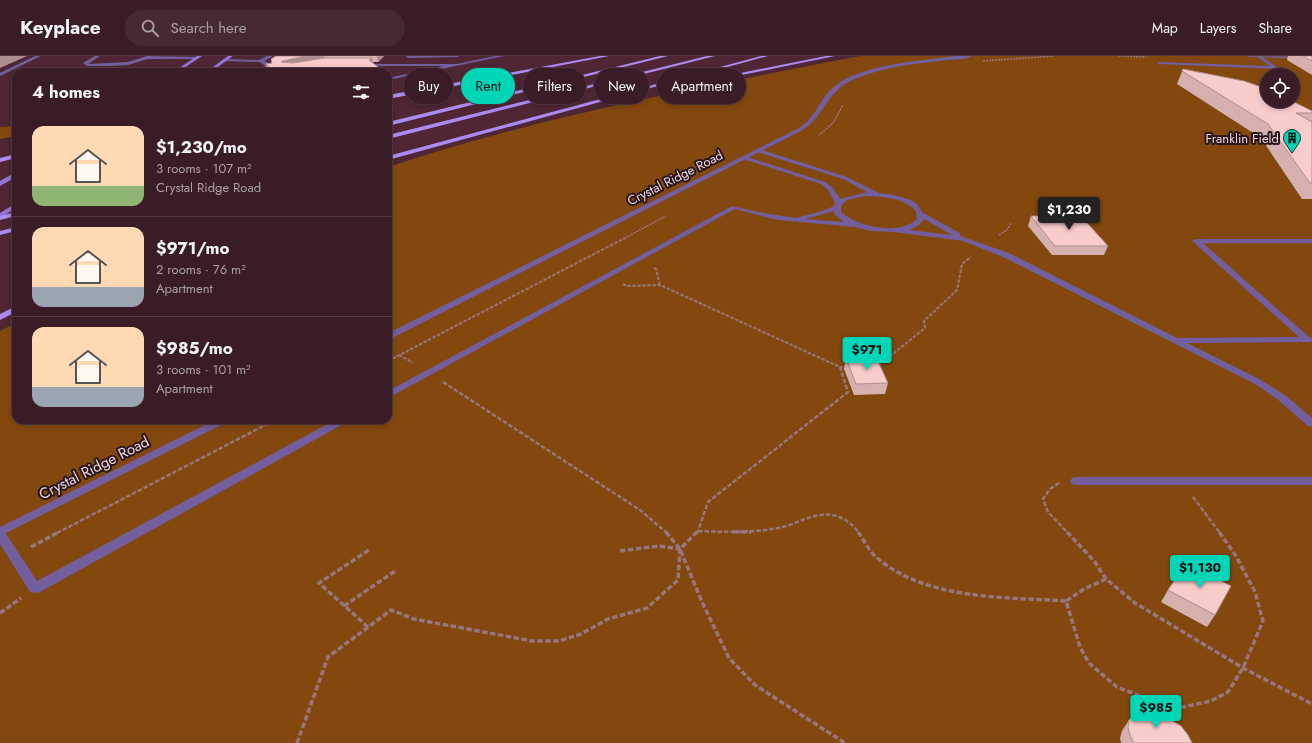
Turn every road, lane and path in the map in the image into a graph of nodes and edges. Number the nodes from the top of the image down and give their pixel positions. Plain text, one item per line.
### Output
1 (39, 56) edge
2 (98, 56) edge
3 (231, 56) edge
4 (271, 56) edge
5 (409, 56) edge
6 (458, 56) edge
7 (502, 56) edge
8 (607, 56) edge
9 (666, 56) edge
10 (713, 56) edge
11 (766, 56) edge
12 (833, 56) edge
13 (970, 56) edge
14 (1054, 56) edge
15 (1248, 56) edge
16 (1258, 56) edge
17 (198, 57) edge
18 (148, 58) edge
19 (1312, 58) edge
20 (1201, 59) dead end
21 (226, 60) junction
22 (260, 61) junction
23 (978, 61) dead end
24 (1159, 64) dead end
25 (356, 65) edge
26 (402, 65) junction
27 (457, 65) junction
28 (1210, 65) junction
29 (12, 68) edge
30 (13, 68) edge
31 (182, 68) edge
32 (214, 68) edge
33 (269, 68) edge
34 (0, 74) edge
35 (392, 78) edge
36 (649, 88) edge
37 (649, 91) edge
38 (392, 96) edge
39 (594, 103) edge
40 (844, 105) dead end
41 (392, 123) edge
42 (392, 136) edge
43 (816, 137) dead end
44 (759, 151) junction
45 (12, 157) edge
46 (392, 157) edge
47 (745, 158) junction
48 (0, 160) edge
49 (12, 176) edge
50 (0, 184) edge
51 (877, 195) junction
52 (838, 205) junction
53 (12, 208) edge
54 (671, 213) dead end
55 (920, 214) junction
56 (12, 215) edge
57 (0, 217) edge
58 (795, 218) junction
59 (1011, 223) dead end
60 (855, 225) junction
61 (12, 230) edge
62 (895, 230) junction
63 (0, 233) edge
64 (997, 236) dead end
65 (964, 239) junction
66 (1312, 241) edge
67 (974, 255) dead end
68 (656, 268) dead end
69 (660, 285) junction
70 (626, 286) dead end
71 (12, 311) edge
72 (0, 317) edge
73 (392, 335) edge
74 (1177, 340) junction
75 (1309, 340) edge
76 (400, 355) junction
77 (392, 359) edge
78 (409, 360) dead end
79 (840, 367) junction
80 (848, 367) edge
81 (872, 367) edge
82 (450, 386) dead end
83 (392, 393) edge
84 (1311, 422) edge
85 (215, 424) edge
86 (267, 424) edge
87 (336, 424) edge
88 (1076, 481) joint
89 (1312, 481) edge
90 (1207, 517) dead end
91 (698, 531) junction
92 (0, 533) edge
93 (37, 544) dead end
94 (680, 549) junction
95 (369, 550) dead end
96 (620, 551) dead end
97 (395, 571) dead end
98 (1106, 579) junction
99 (36, 588) junction
100 (1066, 602) junction
101 (344, 606) junction
102 (0, 613) edge
103 (368, 627) junction
104 (1243, 668) junction
105 (1312, 704) edge
106 (297, 743) edge
107 (845, 743) edge

1 - 30 street
2 - 18 street
3 - 21 main road
4 - 22 street
5 - 6 street
5 - 26 street
7 - 27 street
8 - 38 main road
9 - 41 main road
10 - 42 main road
11 - 36 main road
12 - 37 main road
13 - 44 street, Crystal Ridge Road
14 - 23 path
15 - 16 street
16 - 19 street
16 - 28 street
17 - 18 street
17 - 31 main road
20 - 28 street
21 - 22 street
21 - 32 main road
22 - 33 street
24 - 28 street
25 - 26 street
26 - 27 street
27 - 35 street
29 - 34 street
39 - 46 main road
40 - 43 path
44 - 47 street, Crystal Ridge Road
44 - 51 street
45 - 48 main road
47 - 52 street
47 - 73 street, Crystal Ridge Road
49 - 50 main road
51 - 52 street
51 - 55 street
52 - 58 street
52 - 60 street
53 - 57 main road
54 - 76 path
55 - 62 street
55 - 65 street
56 - 57 main road
58 - 60 street
58 - 83 street
59 - 64 path
60 - 62 street
61 - 63 main road
62 - 65 street
65 - 74 street
66 - 75 street
67 - 81 path
68 - 69 path
69 - 70 path
69 - 79 path
71 - 72 main road
74 - 75 street
74 - 84 street
76 - 77 path
76 - 78 path
79 - 80 path
79 - 91 path
82 - 94 path
85 - 92 street, Crystal Ridge Road
86 - 93 path
87 - 99 street
88 - 89 street
88 - 98 path
90 - 104 path
91 - 94 path
91 - 100 path
92 - 99 street
94 - 96 path
94 - 103 path
94 - 107 path
95 - 101 path
97 - 101 path
98 - 100 path
98 - 104 path
99 - 102 path
100 - 104 path
101 - 103 path
103 - 106 path
104 - 105 path

